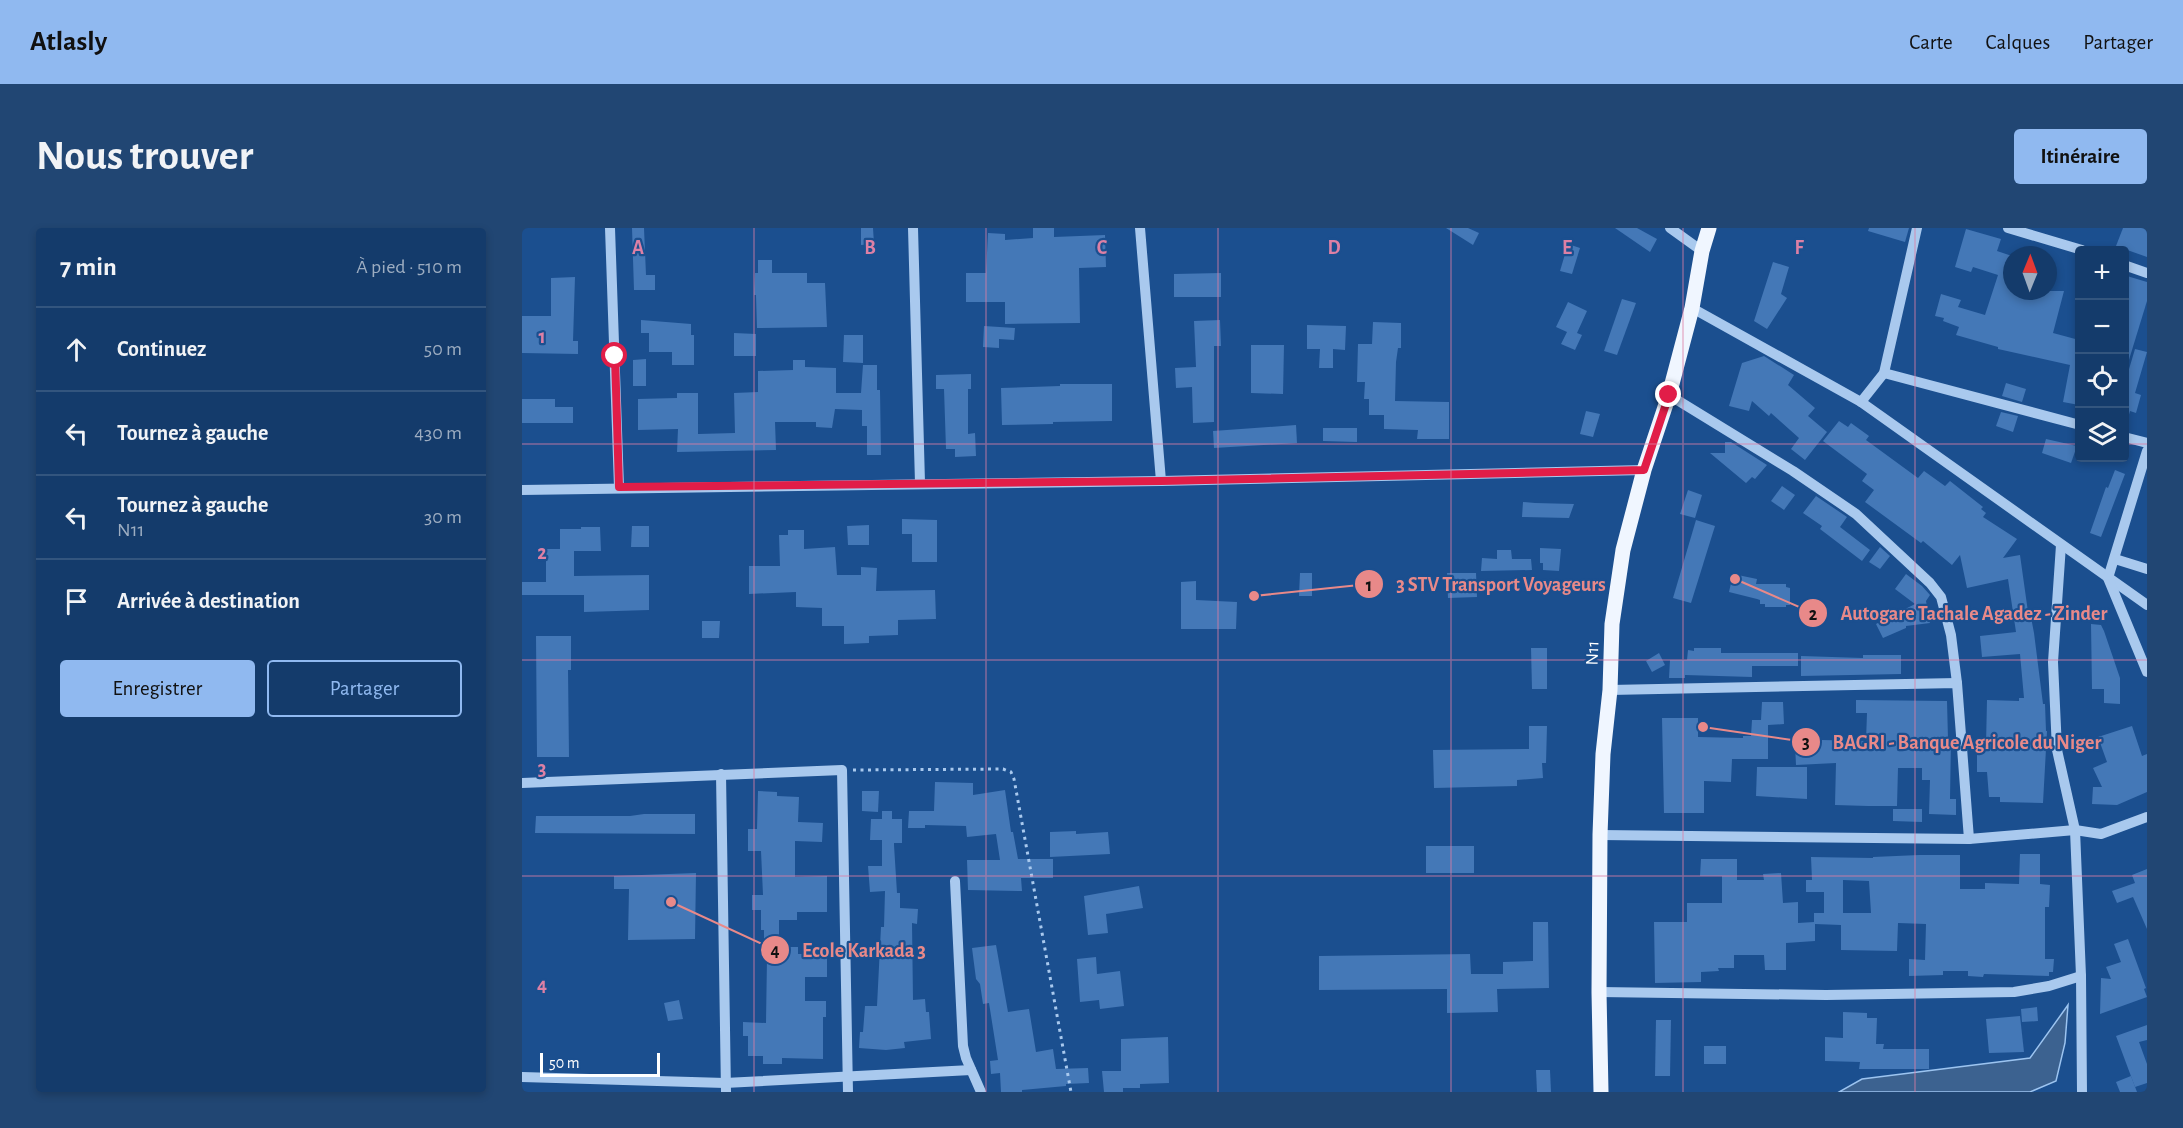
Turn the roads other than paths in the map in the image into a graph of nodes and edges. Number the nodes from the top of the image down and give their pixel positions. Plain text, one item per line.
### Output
1 (610, 228) edge
2 (913, 228) edge
3 (1140, 228) edge
4 (1670, 228) edge
5 (1709, 228) edge
6 (1917, 228) edge
7 (2008, 228) edge
8 (2075, 248) edge
9 (1702, 251) junction
10 (2129, 267) edge
11 (2147, 273) edge
12 (1692, 308) junction
13 (1884, 373) junction
14 (1669, 395) junction
15 (1861, 402) junction
16 (2075, 424) edge
17 (2129, 439) edge
18 (2147, 444) edge
19 (2147, 451) edge
20 (1644, 470) junction
21 (1161, 481) junction
22 (920, 483) junction
23 (619, 487) junction
24 (522, 490) edge
25 (2061, 545) junction
26 (2115, 558) junction
27 (2147, 569) edge
28 (2108, 578) junction
29 (2147, 605) edge
30 (2147, 672) edge
31 (1957, 683) junction
32 (1610, 690) junction
33 (721, 774) junction
34 (522, 783) edge
35 (2147, 817) edge
36 (2075, 830) junction
37 (1600, 835) junction
38 (1969, 839) junction
39 (956, 881) dead end
40 (2081, 976) junction
41 (1599, 992) junction
42 (971, 1070) junction
43 (522, 1077) edge
44 (848, 1077) junction
45 (725, 1088) edge
46 (848, 1092) edge
47 (981, 1092) edge
48 (1601, 1092) edge
49 (2082, 1092) edge

1 - 23 street
2 - 22 street
3 - 21 street
4 - 9 street
5 - 9 main road, N11
6 - 13 street
7 - 8 street
9 - 12 main road, N11
10 - 11 street
12 - 14 main road, N11
12 - 15 street
13 - 15 street
13 - 16 street
14 - 20 main road, N11
14 - 31 street
15 - 25 street
17 - 18 street
19 - 26 street
20 - 21 street
20 - 32 main road, N11
21 - 22 street
22 - 23 street
23 - 24 street
25 - 28 street
25 - 36 street
26 - 27 street
26 - 28 street
28 - 29 street
28 - 30 street
31 - 32 street
31 - 38 street
32 - 37 main road, N11
33 - 34 street
33 - 44 street
33 - 45 street
35 - 36 street
36 - 38 street
36 - 40 street
37 - 38 street
37 - 41 main road, N11
39 - 42 street
40 - 41 street
40 - 49 street
41 - 48 main road, N11
42 - 44 street
42 - 47 street
43 - 45 street
44 - 45 street
44 - 46 street

